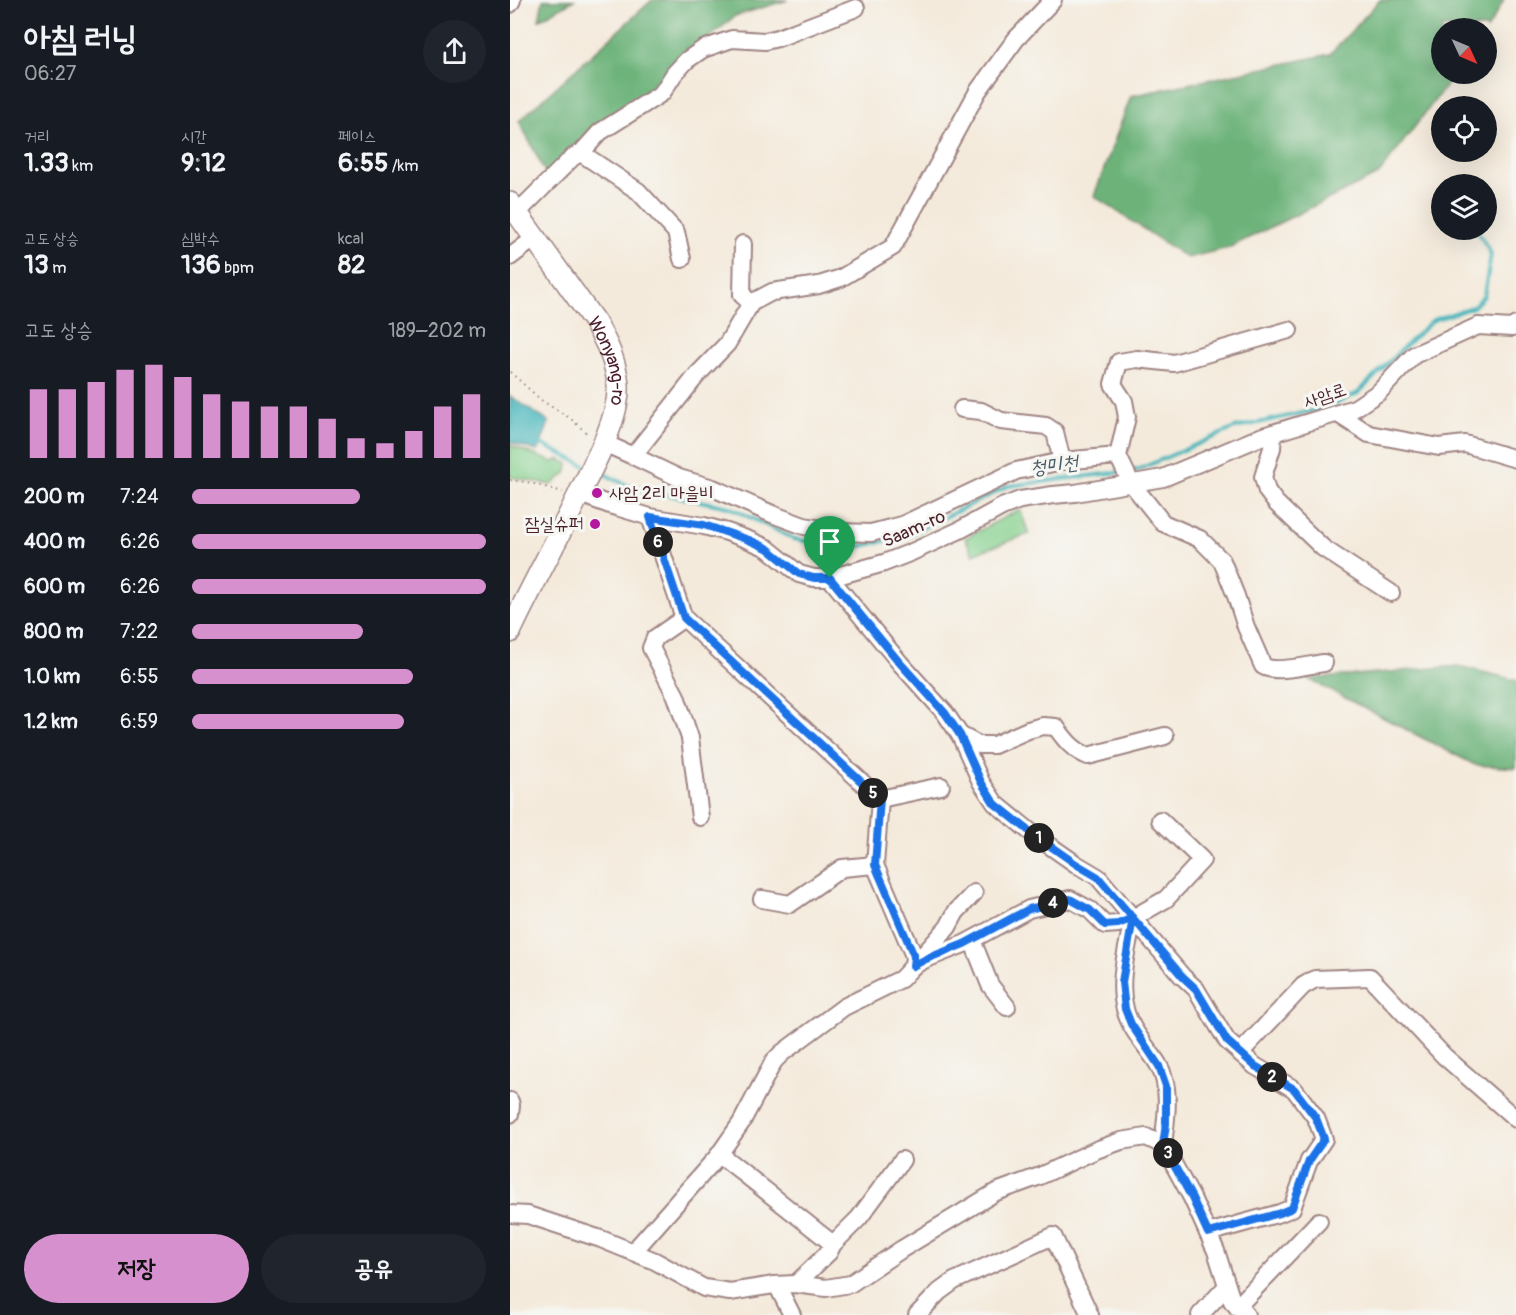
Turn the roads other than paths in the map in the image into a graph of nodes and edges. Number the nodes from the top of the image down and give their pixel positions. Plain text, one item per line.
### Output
1 (1053, 0) edge
2 (856, 8) dead end
3 (581, 153) junction
4 (514, 208) edge
5 (534, 238) junction
6 (743, 244) dead end
7 (510, 257) edge
8 (682, 259) dead end
9 (751, 303) junction
10 (1516, 325) edge
11 (1289, 330) dead end
12 (962, 409) dead end
13 (1338, 414) junction
14 (1274, 433) junction
15 (603, 445) junction
16 (633, 456) junction
17 (1118, 456) junction
18 (1516, 459) edge
19 (1062, 461) junction
20 (1131, 483) junction
21 (580, 493) junction
22 (650, 517) junction
23 (830, 578) junction
24 (1392, 593) dead end
25 (684, 618) junction
26 (510, 632) edge
27 (1324, 663) dead end
28 (960, 735) junction
29 (1165, 736) dead end
30 (941, 786) dead end
31 (880, 799) junction
32 (700, 817) dead end
33 (1160, 820) dead end
34 (875, 865) junction
35 (974, 893) dead end
36 (762, 899) dead end
37 (1133, 918) junction
38 (972, 940) junction
39 (913, 966) junction
40 (1007, 1007) dead end
41 (1240, 1053) junction
42 (510, 1101) edge
43 (510, 1114) edge
44 (1516, 1119) edge
45 (1163, 1145) junction
46 (718, 1156) junction
47 (902, 1160) dead end
48 (510, 1214) edge
49 (1319, 1221) dead end
50 (1208, 1233) junction
51 (833, 1244) junction
52 (633, 1252) junction
53 (796, 1284) junction
54 (777, 1285) junction
55 (1227, 1286) junction
56 (1242, 1311) edge
57 (792, 1315) edge
58 (917, 1315) edge
59 (1090, 1315) edge
60 (1200, 1315) edge

1 - 9 street
2 - 3 street
3 - 4 street
3 - 8 street
4 - 5 main road, Wonyang-ro
5 - 7 street
5 - 15 main road, Wonyang-ro
6 - 9 street
9 - 16 street
10 - 13 street, 사암로
11 - 17 street
12 - 19 street
13 - 14 street, 사암로
13 - 18 street
14 - 20 street, 사암로
14 - 24 street
15 - 16 street
15 - 21 main road, Wonyang-ro
16 - 19 street
17 - 19 street
17 - 20 street
20 - 23 street, Saam-ro
20 - 27 street
21 - 22 street, Saam-ro
21 - 26 main road, Wonyang-ro
22 - 23 street, Saam-ro
22 - 25 street
23 - 28 street
25 - 31 street
25 - 32 street
28 - 29 street
28 - 37 street
30 - 31 street
31 - 34 street
33 - 37 street
34 - 36 street
34 - 39 street
35 - 39 street
37 - 38 street
37 - 41 street
37 - 45 street
38 - 39 street
38 - 40 street
39 - 46 street
41 - 44 street
41 - 50 street
42 - 43 street
45 - 50 street
45 - 53 street
46 - 51 street
46 - 52 street
47 - 51 street
48 - 52 street
49 - 56 street
50 - 55 street
51 - 53 street
52 - 54 street
53 - 54 street
54 - 57 street
55 - 56 street
55 - 60 street
58 - 59 street

